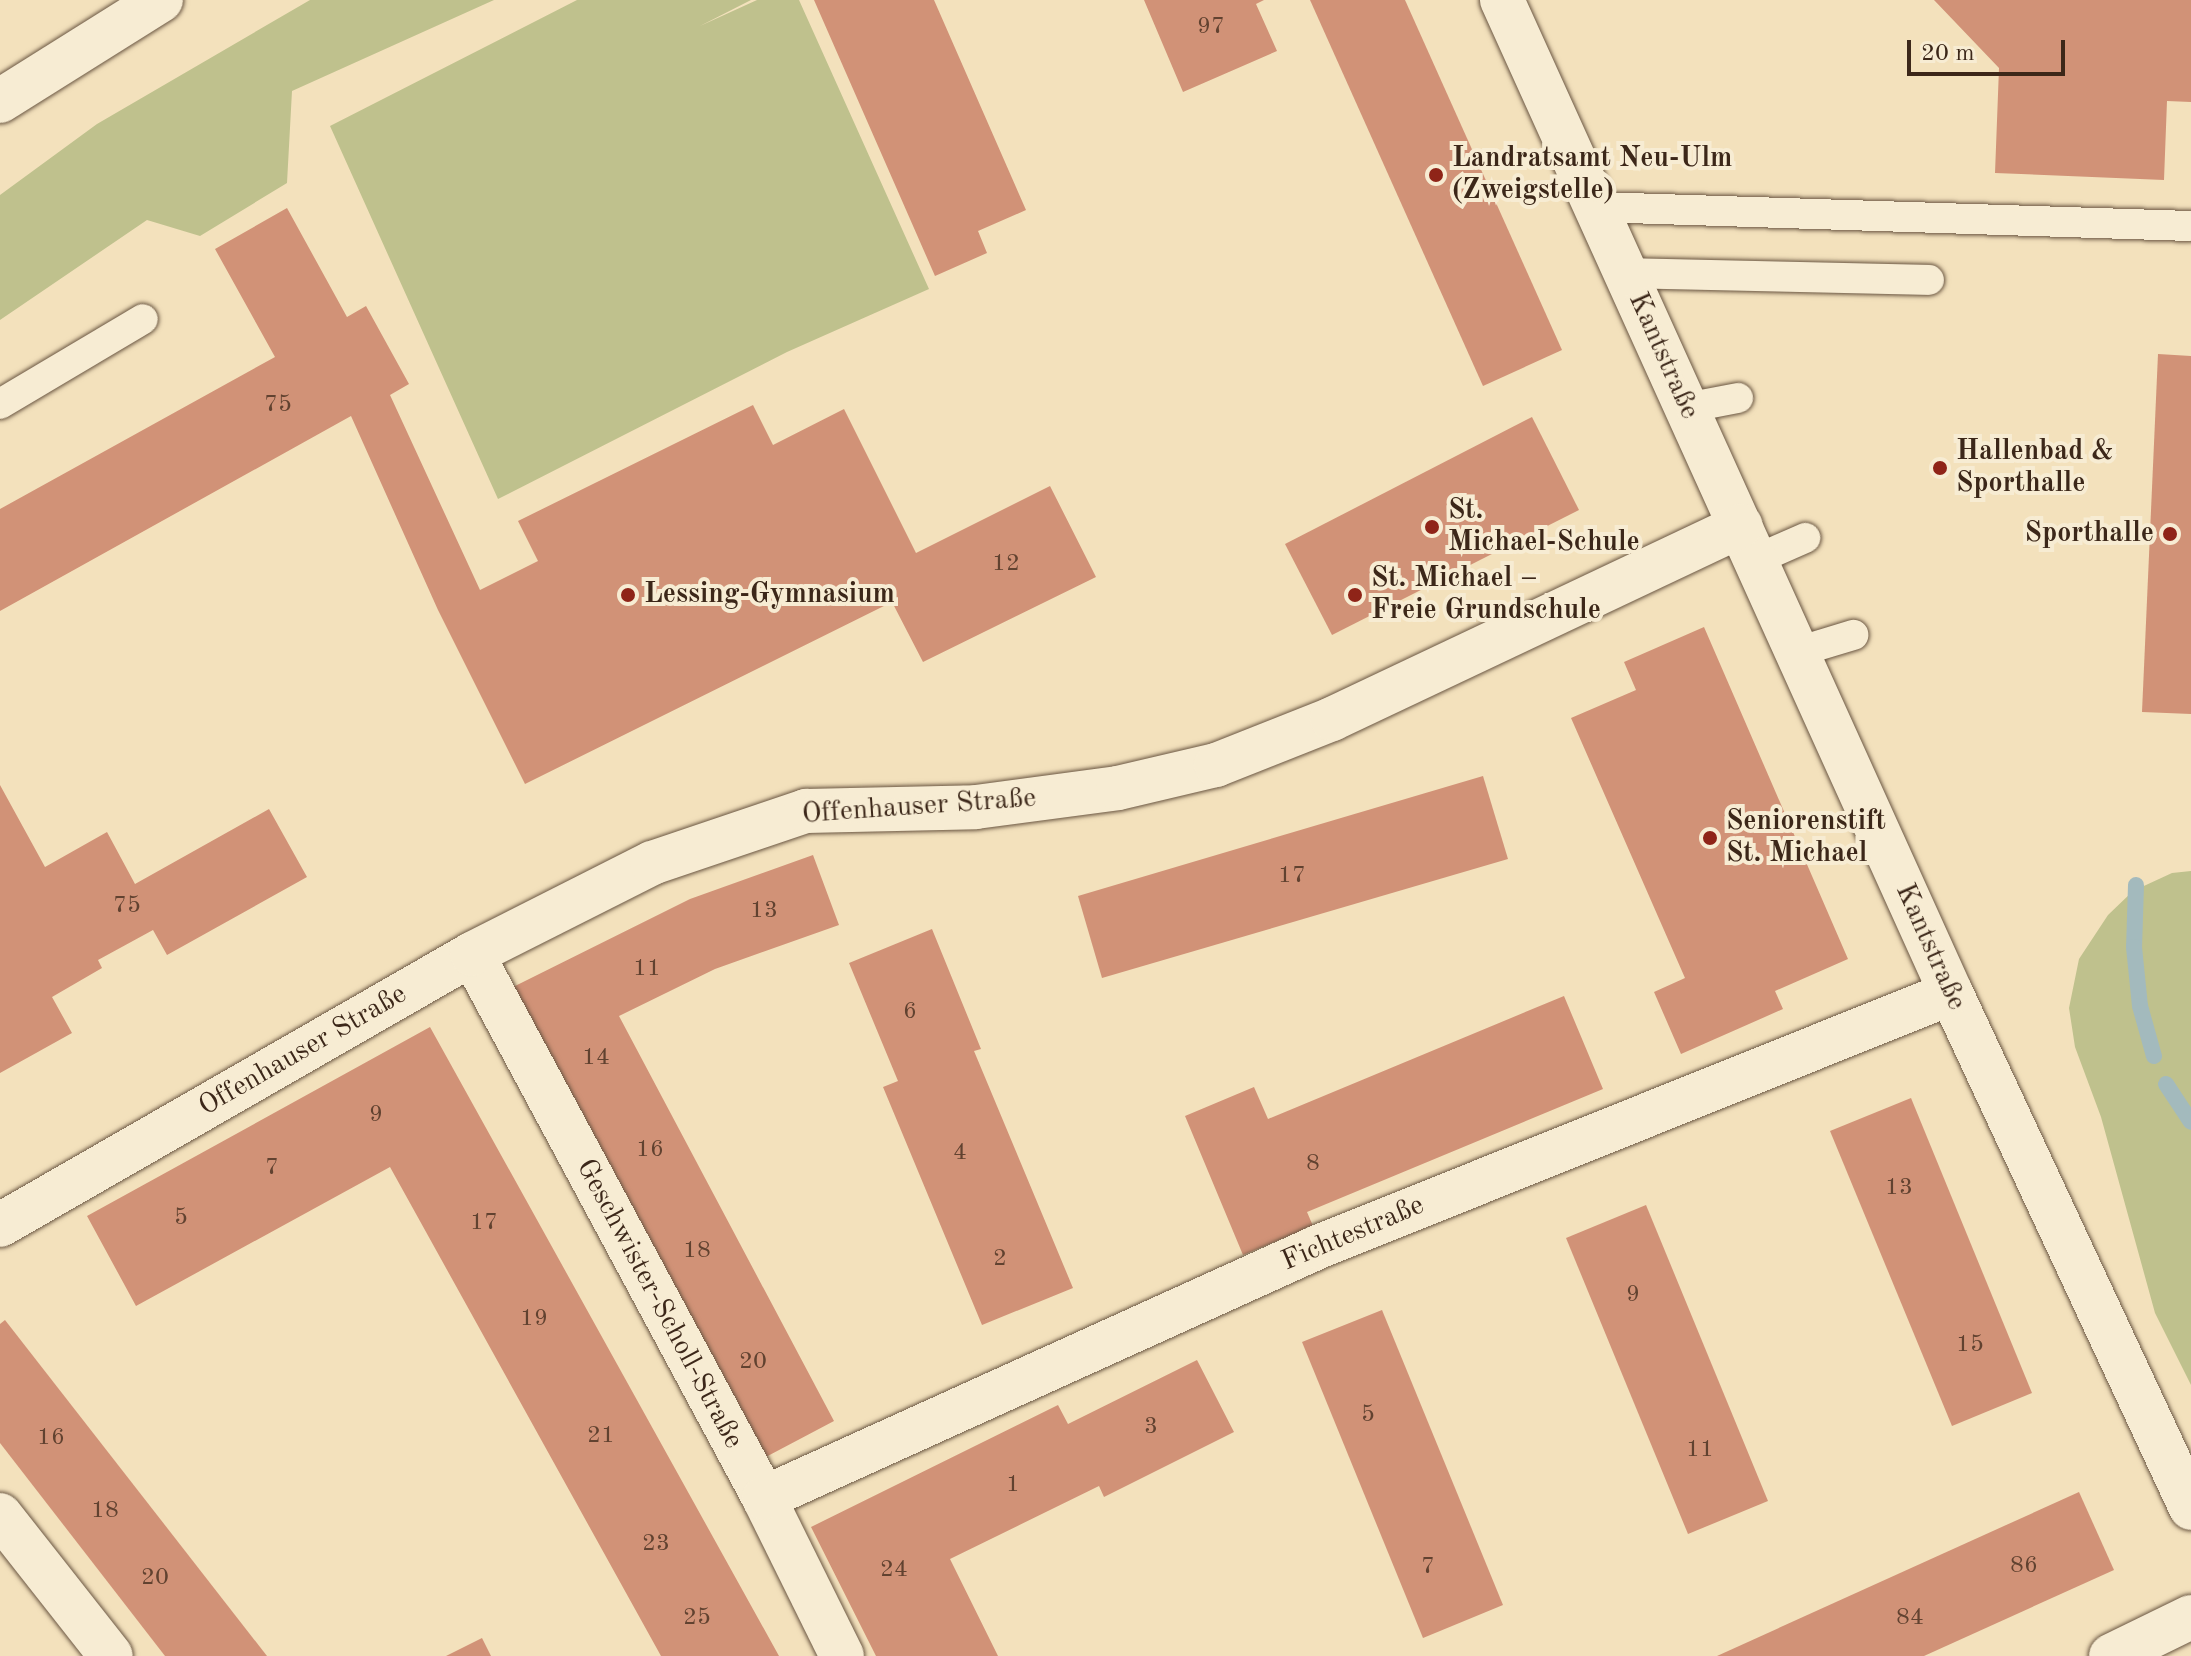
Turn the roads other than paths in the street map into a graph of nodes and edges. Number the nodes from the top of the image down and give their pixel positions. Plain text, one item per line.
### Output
1 (161, 0) edge
2 (1502, 0) edge
3 (0, 101) edge
4 (1596, 207) junction
5 (2191, 226) edge
6 (1626, 273) junction
7 (1929, 280) dead end
8 (143, 319) dead end
9 (1738, 398) dead end
10 (0, 404) edge
11 (1686, 408) junction
12 (1805, 538) dead end
13 (1748, 543) junction
14 (1853, 635) dead end
15 (1797, 652) junction
16 (472, 954) junction
17 (1951, 993) junction
18 (0, 1225) edge
19 (764, 1498) junction
20 (2191, 1508) edge
21 (0, 1515) edge
22 (2191, 1617) edge
23 (111, 1656) edge
24 (842, 1656) edge
25 (2111, 1656) edge

1 - 3 street
2 - 4 street, Kantstraße
4 - 5 lane
4 - 6 street, Kantstraße
6 - 7 lane
6 - 11 street, Kantstraße
8 - 10 lane
9 - 11 lane
11 - 13 street, Kantstraße
12 - 13 lane
13 - 15 street, Kantstraße
13 - 16 street, Offenhauser Straße
14 - 15 lane
15 - 17 street, Kantstraße
16 - 18 street, Offenhauser Straße
16 - 19 street, Geschwister-Scholl-Straße
17 - 19 street, Fichtestraße
17 - 20 street, Kantstraße
19 - 24 street, Geschwister-Scholl-Straße
21 - 23 street
22 - 25 street

